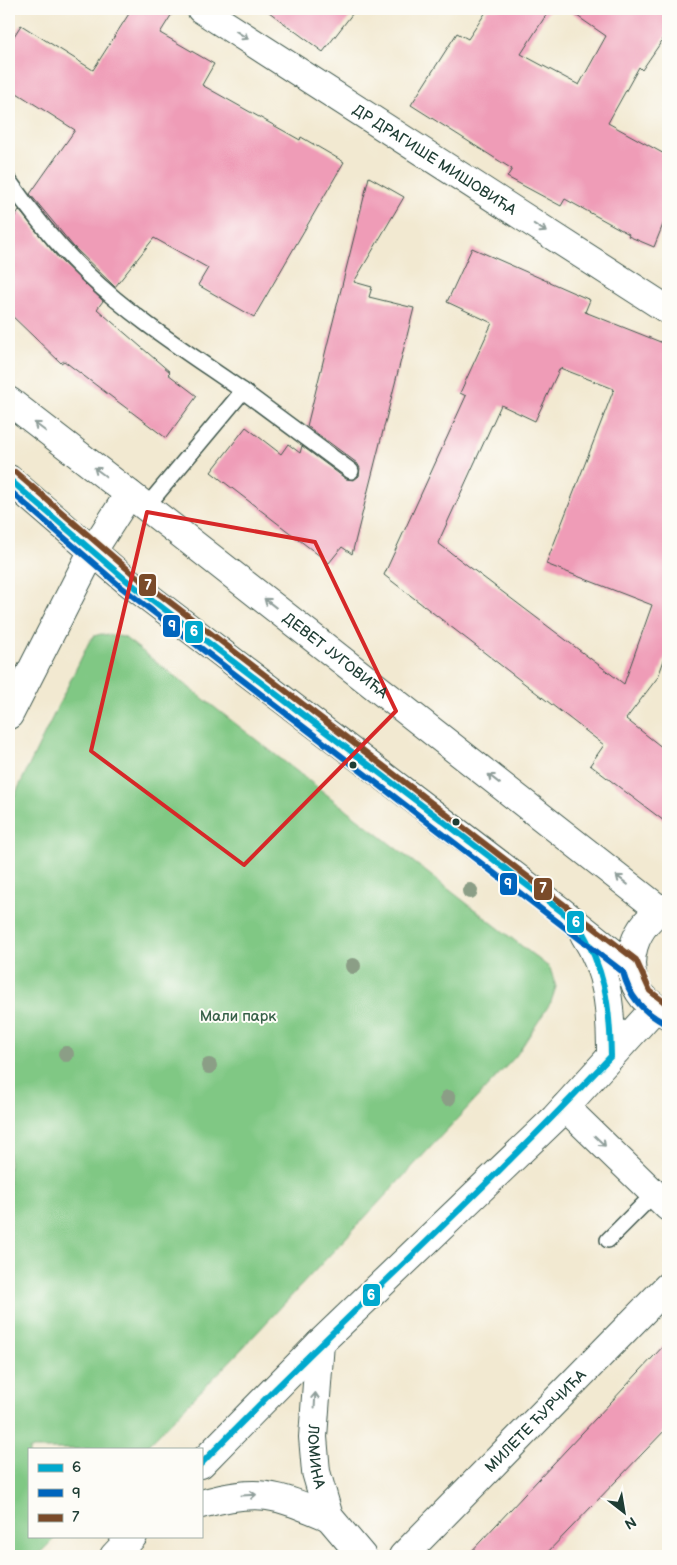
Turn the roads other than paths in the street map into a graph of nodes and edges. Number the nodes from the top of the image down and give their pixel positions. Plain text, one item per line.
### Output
1 (201, 9) edge
2 (9, 181) edge
3 (668, 310) edge
4 (243, 391) junction
5 (9, 401) edge
6 (351, 471) dead end
7 (9, 479) edge
8 (137, 501) junction
9 (92, 552) junction
10 (9, 715) edge
11 (664, 908) edge
12 (578, 924) junction
13 (631, 967) junction
14 (662, 1011) edge
15 (612, 1056) junction
16 (565, 1107) junction
17 (661, 1200) edge
18 (608, 1240) dead end
19 (668, 1286) edge
20 (320, 1343) junction
21 (202, 1463) edge
22 (202, 1504) edge
23 (328, 1517) junction
24 (362, 1556) edge
25 (403, 1556) edge

1 -> 3 street, ДР ДРАГИШЕ МИШОВИЋА
2 - 4 lane
4 - 6 lane
4 - 8 lane
8 -> 5 street, ДЕВЕТ ЈУГОВИЋА
7 - 9 street
8 - 9 street
11 -> 8 street, ДЕВЕТ ЈУГОВИЋА
9 - 10 street
9 - 12 street
11 - 13 street
12 - 13 street
12 - 15 street
13 - 14 street
14 - 15 street
15 - 16 street
16 -> 17 street
16 - 20 street
17 - 18 lane
19 - 25 street, МИЛЕТЕ ЋУРЧИЋА
20 - 21 street
23 -> 20 street, ЛОМИНА
22 -> 23 street
23 - 24 street, ЛОМИНА

